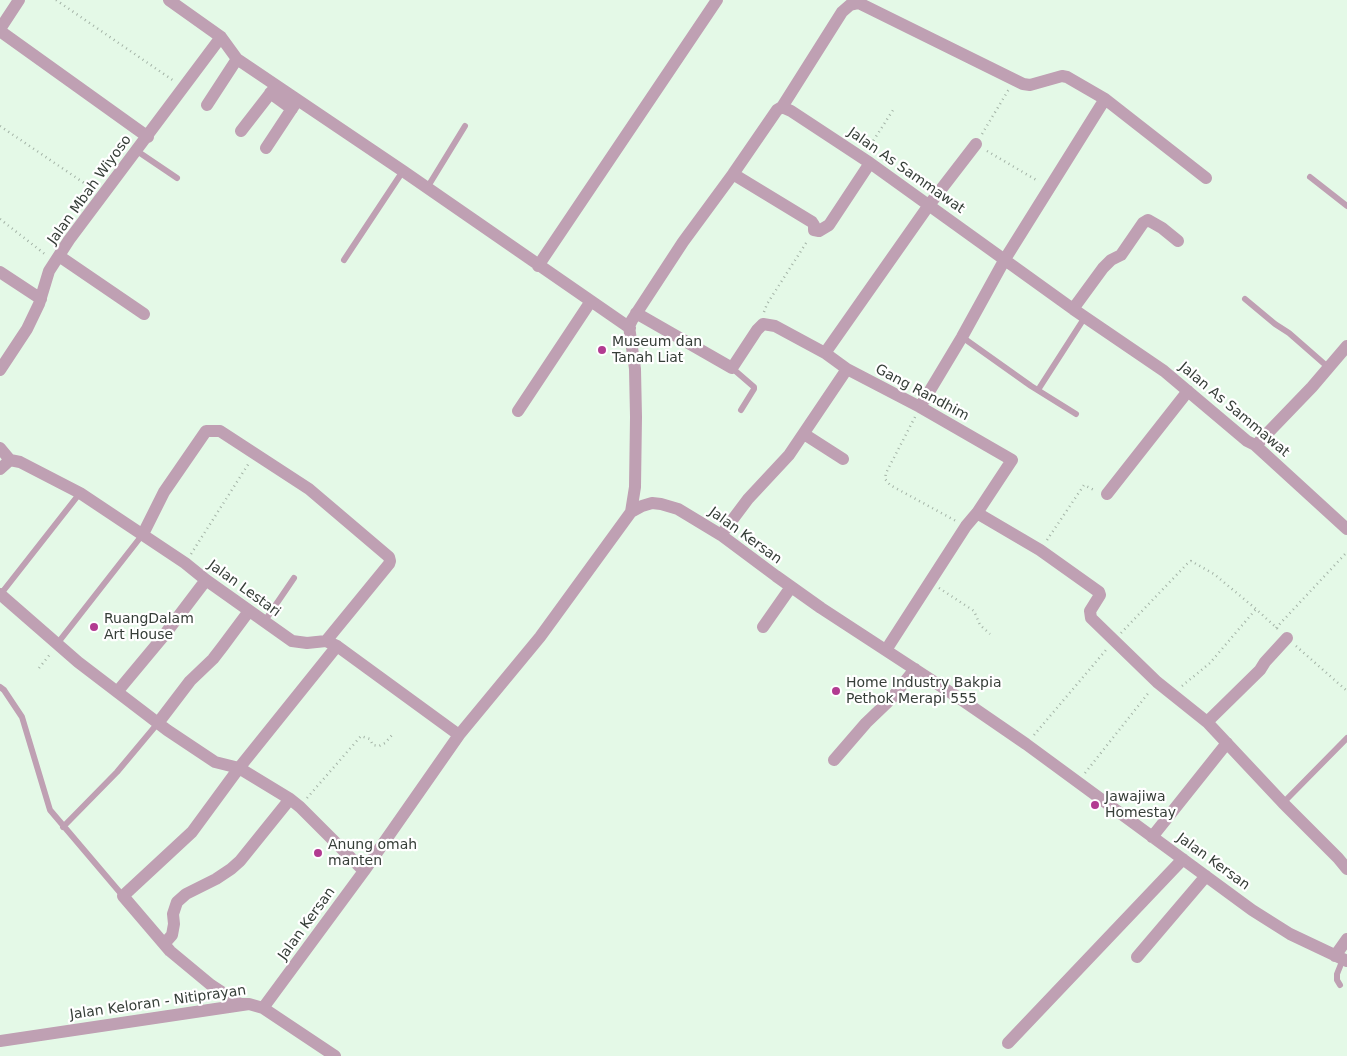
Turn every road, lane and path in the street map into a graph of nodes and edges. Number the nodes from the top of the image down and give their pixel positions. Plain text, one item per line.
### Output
1 (19, 0) edge
2 (56, 0) edge
3 (169, 0) edge
4 (718, 0) edge
5 (0, 30) edge
6 (221, 37) junction
7 (237, 59) junction
8 (1015, 80) junction
9 (184, 88) junction
10 (273, 90) junction
11 (1105, 99) junction
12 (207, 105) dead end
13 (295, 105) junction
14 (895, 106) dead end
15 (782, 107) junction
16 (0, 126) edge
17 (466, 126) dead end
18 (241, 131) dead end
19 (148, 137) junction
20 (976, 144) junction
21 (266, 148) dead end
22 (137, 151) junction
23 (868, 157) junction
24 (403, 171) junction
25 (733, 174) junction
26 (1310, 177) dead end
27 (177, 178) dead end
28 (1206, 178) dead end
29 (1048, 187) junction
30 (427, 188) junction
31 (103, 196) junction
32 (929, 205) junction
33 (1347, 206) edge
34 (0, 220) edge
35 (814, 230) junction
36 (1178, 241) dead end
37 (57, 259) junction
38 (1005, 259) junction
39 (344, 260) dead end
40 (538, 266) junction
41 (0, 272) edge
42 (1245, 298) dead end
43 (41, 299) junction
44 (590, 301) junction
45 (1073, 309) junction
46 (636, 313) junction
47 (144, 314) dead end
48 (1085, 317) junction
49 (763, 324) junction
50 (630, 328) junction
51 (962, 337) junction
52 (1347, 346) edge
53 (825, 353) junction
54 (732, 368) junction
55 (1329, 368) junction
56 (846, 369) junction
57 (0, 370) edge
58 (1038, 390) junction
59 (1188, 391) junction
60 (920, 407) junction
61 (741, 410) dead end
62 (518, 411) dead end
63 (1076, 414) dead end
64 (804, 434) junction
65 (1255, 445) junction
66 (0, 448) edge
67 (255, 454) junction
68 (843, 459) dead end
69 (10, 460) junction
70 (0, 469) edge
71 (635, 487) junction
72 (80, 493) junction
73 (1107, 494) joint
74 (652, 503) junction
75 (631, 512) junction
76 (977, 513) junction
77 (966, 526) junction
78 (1347, 529) edge
79 (143, 534) junction
80 (721, 535) junction
81 (1040, 550) junction
82 (1347, 552) edge
83 (185, 563) junction
84 (1197, 564) dead end
85 (294, 578) dead end
86 (206, 580) junction
87 (930, 582) junction
88 (791, 587) junction
89 (0, 594) edge
90 (1256, 609) junction
91 (249, 611) junction
92 (264, 622) junction
93 (763, 627) dead end
94 (1276, 628) junction
95 (990, 634) dead end
96 (1285, 640) junction
97 (58, 644) junction
98 (332, 644) junction
99 (886, 650) junction
100 (39, 668) dead end
101 (915, 669) junction
102 (1157, 682) junction
103 (0, 687) edge
104 (1347, 691) edge
105 (117, 692) junction
106 (1171, 694) junction
107 (1207, 722) junction
108 (158, 724) junction
109 (392, 735) dead end
110 (459, 735) junction
111 (1347, 738) edge
112 (1227, 743) junction
113 (834, 760) dead end
114 (239, 768) junction
115 (1078, 782) junction
116 (295, 803) junction
117 (1283, 803) junction
118 (63, 827) junction
119 (1152, 837) junction
120 (1183, 859) junction
121 (1347, 869) edge
122 (364, 871) junction
123 (1206, 876) junction
124 (123, 896) junction
125 (1347, 939) edge
126 (164, 944) junction
127 (1137, 957) dead end
128 (1341, 959) edge
129 (1340, 985) dead end
130 (249, 1004) junction
131 (263, 1008) junction
132 (0, 1041) edge
133 (1008, 1043) dead end
134 (329, 1055) edge

1 - 5 street
2 - 9 path
3 - 6 street
4 - 40 street
5 - 19 street
6 - 7 street
6 - 9 street, Jalan Mbah Wiyoso
7 - 10 street
7 - 12 street
8 - 11 street
8 - 15 street
8 - 20 path
9 - 19 street, Jalan Mbah Wiyoso
10 - 13 street
10 - 18 street
11 - 28 street
11 - 29 street
13 - 21 street
13 - 24 street
14 - 23 path
15 - 23 street, Jalan As Sammawat
15 - 25 street
16 - 31 path
17 - 30 lane
19 - 22 street, Jalan Mbah Wiyoso
20 - 29 path
20 - 32 street
22 - 27 lane
22 - 31 street, Jalan Mbah Wiyoso
23 - 32 street, Jalan As Sammawat
23 - 35 street
24 - 30 street
24 - 39 lane
25 - 35 street
25 - 46 street
26 - 33 lane
29 - 38 street
30 - 40 street
31 - 37 street, Jalan Mbah Wiyoso
32 - 38 street, Jalan As Sammawat
32 - 53 street
34 - 37 path
35 - 49 path
36 - 45 street
37 - 43 street, Jalan Mbah Wiyoso
37 - 47 street
38 - 45 street, Jalan As Sammawat
38 - 51 street
40 - 44 street
41 - 43 street
42 - 55 lane
43 - 57 street, Jalan Mbah Wiyoso
44 - 50 street
44 - 62 street
45 - 48 street, Jalan As Sammawat
46 - 50 street
46 - 54 street
48 - 58 lane
48 - 59 street, Jalan As Sammawat
49 - 53 street, Gang Randhim
49 - 54 street
50 - 71 street
51 - 58 lane
51 - 60 street
52 - 55 street
53 - 56 street, Gang Randhim
54 - 61 lane
55 - 65 street
56 - 60 street, Gang Randhim
56 - 64 street
58 - 63 lane
59 - 65 street, Jalan As Sammawat
59 - 73 street
60 - 76 street, Gang Randhim
60 - 77 path
64 - 68 street
64 - 80 street
65 - 78 street, Jalan As Sammawat
66 - 69 street
67 - 79 street
67 - 83 path
67 - 98 street
69 - 70 street
69 - 72 street, Jalan Lestari
71 - 74 street
71 - 75 street
72 - 79 street, Jalan Lestari
72 - 89 lane
73 - 81 path
74 - 75 street
74 - 80 street, Jalan Kersan
75 - 110 street, Jalan Kersan
76 - 77 street, Gang Randhim
76 - 81 street
77 - 87 street, Gang Randhim
79 - 83 street, Jalan Lestari
79 - 97 lane
80 - 88 street, Jalan Kersan
81 - 102 street
82 - 94 path
83 - 86 street, Jalan Lestari
84 - 90 path
85 - 92 lane
86 - 91 street, Jalan Lestari
86 - 105 street
87 - 95 path
87 - 99 street, Gang Randhim
88 - 93 street
88 - 99 street, Jalan Kersan
89 - 97 street
90 - 94 path
90 - 106 path
91 - 92 street, Jalan Lestari
91 - 108 street
92 - 98 street, Jalan Lestari
94 - 96 path
96 - 104 path
96 - 107 street
97 - 100 path
97 - 105 street
98 - 110 street
98 - 114 street
99 - 101 street, Jalan Kersan
101 - 113 street
101 - 115 street, Jalan Kersan
102 - 106 street
102 - 115 path
103 - 118 lane
105 - 108 street
106 - 107 street
107 - 112 street
108 - 114 street
108 - 118 lane
109 - 116 path
110 - 122 street, Jalan Kersan
111 - 117 lane
112 - 117 street
112 - 119 street
114 - 116 street
114 - 124 street
115 - 119 street, Jalan Kersan
116 - 122 street
116 - 126 street
117 - 121 street
118 - 124 lane
119 - 120 street, Jalan Kersan
120 - 123 street, Jalan Kersan
120 - 133 street
122 - 131 street, Jalan Kersan
123 - 127 street
123 - 128 street, Jalan Kersan
124 - 126 street
125 - 128 street
126 - 130 street
128 - 129 lane
130 - 131 street, Jalan Keloran - Nitiprayan
130 - 132 street, Jalan Keloran - Nitiprayan
131 - 134 street, Jalan Keloran - Nitiprayan

